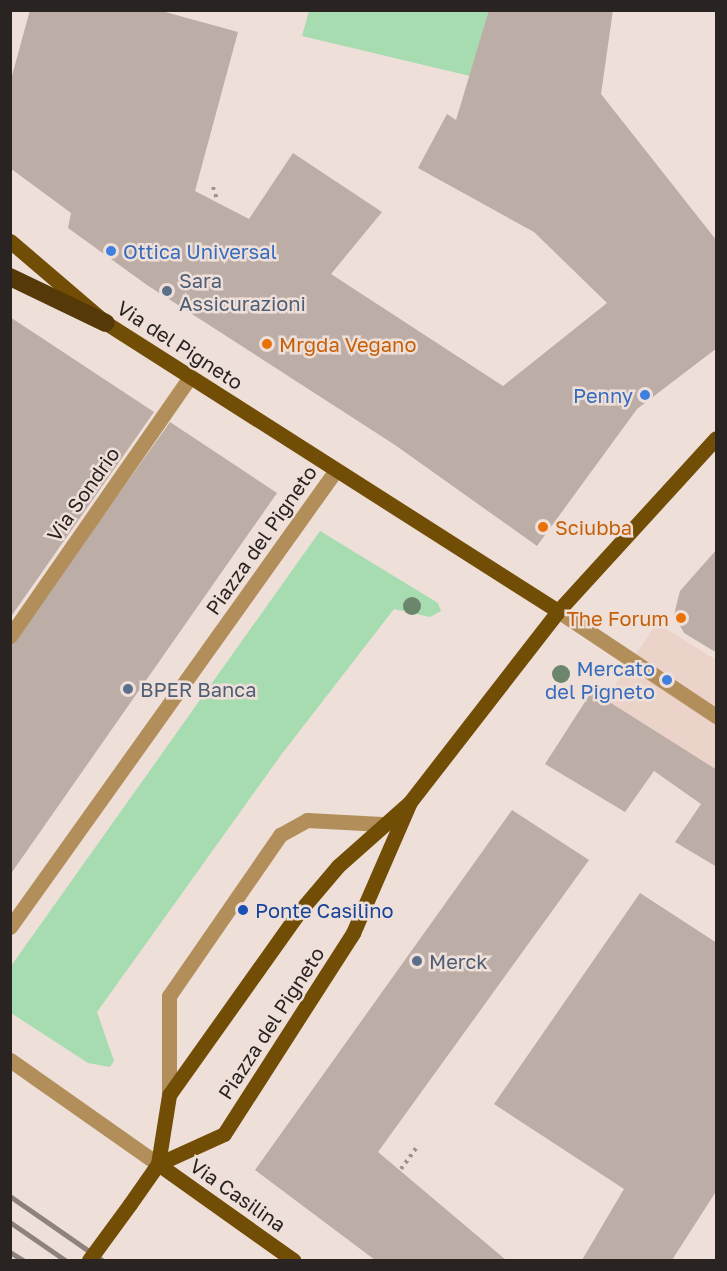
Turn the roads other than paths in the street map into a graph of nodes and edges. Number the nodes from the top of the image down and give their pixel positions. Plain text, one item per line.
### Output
1 (10, 241) edge
2 (10, 277) edge
3 (106, 323) junction
4 (190, 377) junction
5 (717, 438) edge
6 (336, 470) junction
7 (558, 611) junction
8 (10, 636) edge
9 (717, 716) edge
10 (410, 802) junction
11 (382, 824) junction
12 (10, 927) edge
13 (10, 1060) edge
14 (169, 1095) junction
15 (158, 1164) junction
16 (89, 1260) edge
17 (293, 1260) edge

1 - 3 main road, Via del Pigneto
2 - 3 highway
3 - 4 main road, Via del Pigneto
4 - 6 main road, Via del Pigneto
4 - 8 street, Via Sondrio
5 - 7 main road
6 - 7 main road, Piazza del Pigneto
6 - 12 street, Piazza del Pigneto
7 - 9 street
7 - 10 main road, Piazza del Pigneto
10 - 11 main road, Piazza del Pigneto
10 - 15 main road, Piazza del Pigneto
11 - 14 main road, Piazza del Pigneto
11 - 14 street
13 - 15 street
14 - 15 main road, Piazza del Pigneto
15 - 16 main road, bridge
15 - 17 main road, Via Casilina

